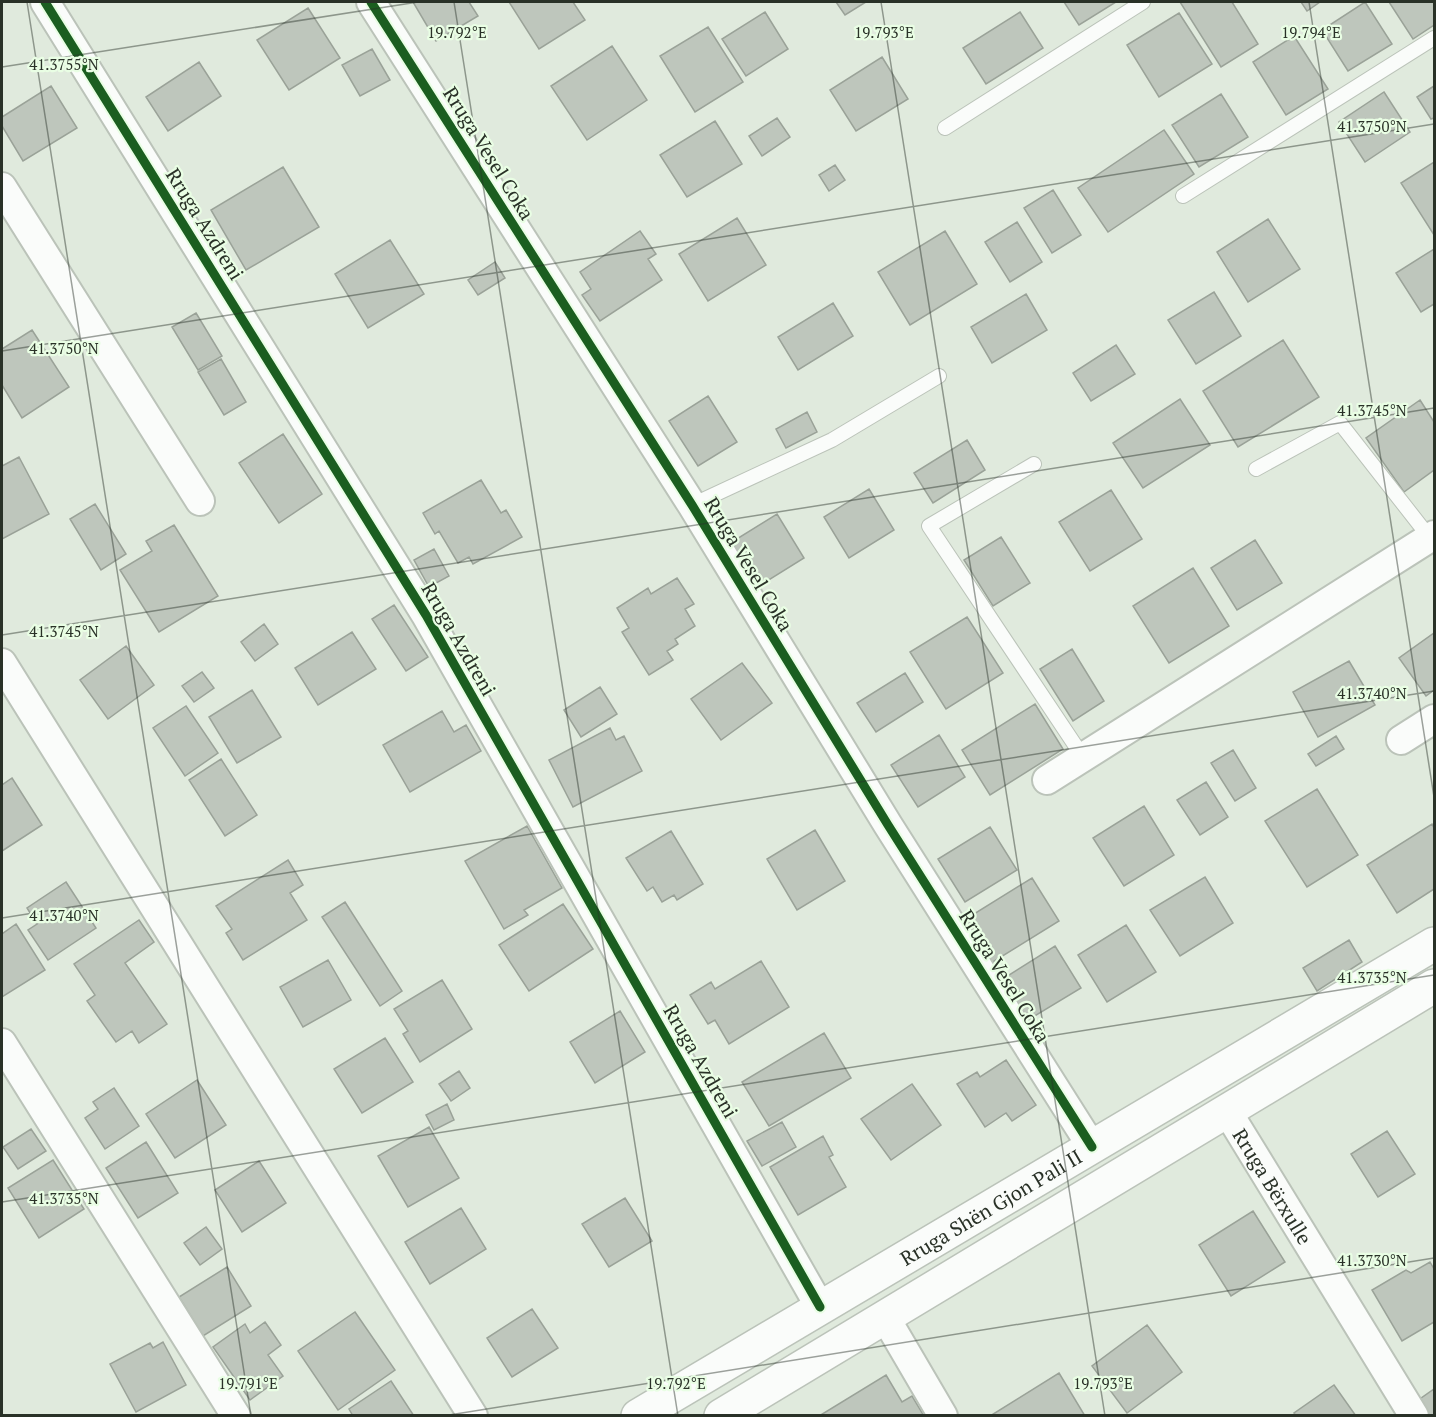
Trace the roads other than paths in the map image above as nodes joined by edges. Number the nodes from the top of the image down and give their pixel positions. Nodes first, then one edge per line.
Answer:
1 (45, 2) edge
2 (372, 2) edge
3 (1143, 2) edge
4 (1434, 38) edge
5 (945, 128) dead end
6 (2, 187) edge
7 (1183, 196) dead end
8 (939, 376) dead end
9 (1034, 464) dead end
10 (1256, 470) dead end
11 (200, 501) dead end
12 (692, 505) junction
13 (1432, 536) edge
14 (2, 663) edge
15 (1434, 719) edge
16 (1401, 740) dead end
17 (1083, 757) junction
18 (1047, 780) dead end
19 (1434, 944) edge
20 (1434, 986) edge
21 (2, 1043) edge
22 (1227, 1111) junction
23 (1092, 1147) junction
24 (820, 1307) junction
25 (885, 1317) junction
26 (236, 1416) edge
27 (473, 1416) edge
28 (638, 1416) edge
29 (721, 1416) edge
30 (943, 1416) edge
31 (1414, 1416) edge

1 - 24 street, Rruga Azdreni
2 - 12 street, Rruga Vesel Coka
3 - 5 lane
4 - 7 lane
6 - 11 street
8 - 12 lane
9 - 17 lane
10 - 13 lane
12 - 23 street, Rruga Vesel Coka
13 - 17 street
14 - 27 street
15 - 16 street
17 - 18 street
19 - 23 street, Rruga Shën Gjon Pali II
20 - 22 street, Rruga Shën Gjon Pali II
21 - 26 street
22 - 25 street, Rruga Shën Gjon Pali II
22 - 31 street, Rruga Bërxulle
23 - 24 street, Rruga Shën Gjon Pali II
24 - 28 street, Rruga Shën Gjon Pali II
25 - 29 street, Rruga Shën Gjon Pali II
25 - 30 street

